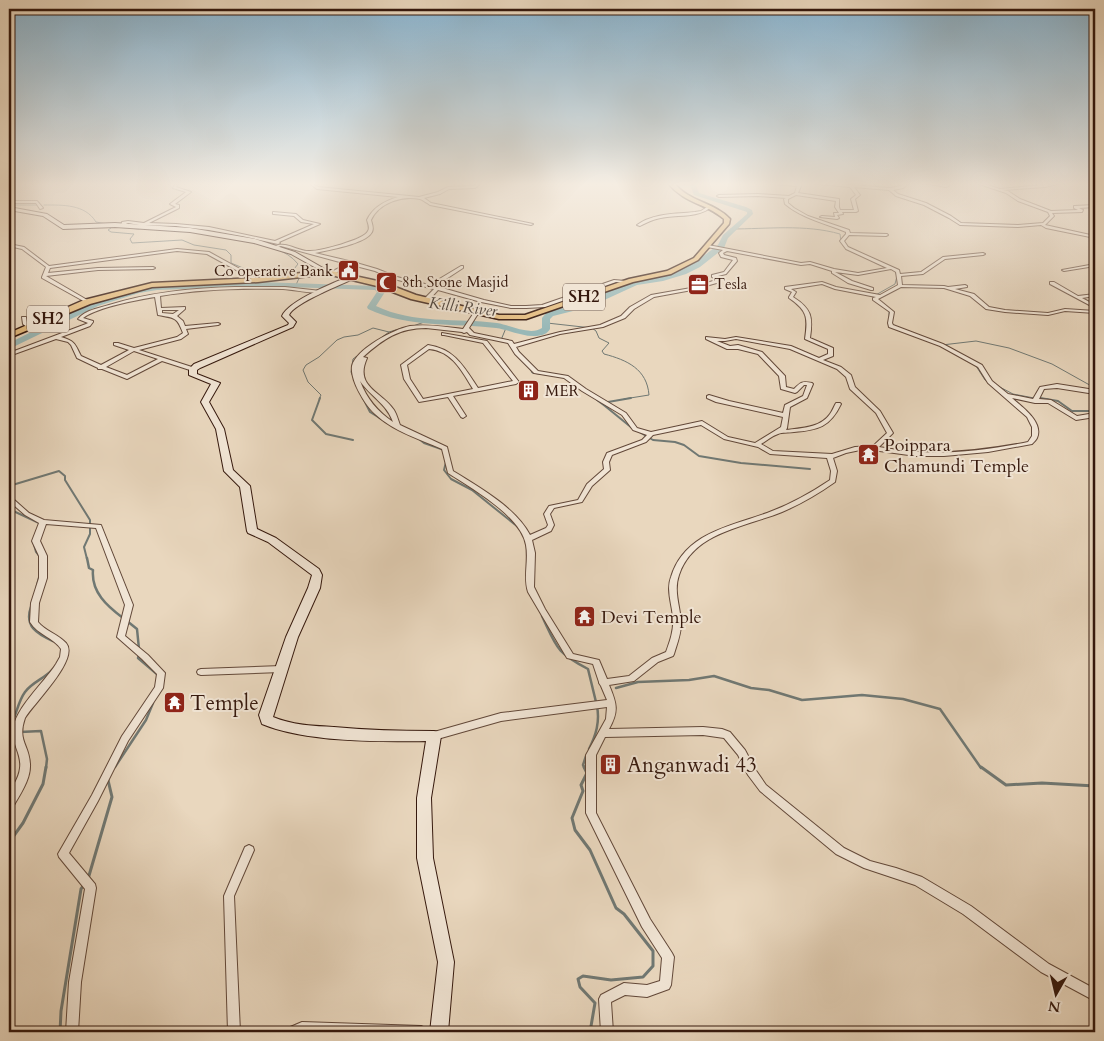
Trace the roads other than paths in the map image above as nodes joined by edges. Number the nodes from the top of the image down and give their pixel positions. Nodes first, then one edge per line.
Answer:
1 (205, 232) edge
2 (225, 232) edge
3 (303, 232) edge
4 (369, 232) edge
5 (720, 232) edge
6 (1070, 232) edge
7 (848, 234) joint
8 (886, 235) dead end
9 (1095, 237) edge
10 (9, 245) edge
11 (277, 245) junction
12 (708, 246) junction
13 (726, 250) junction
14 (309, 253) junction
15 (983, 254) dead end
16 (352, 263) junction
17 (1095, 265) edge
18 (48, 267) junction
19 (462, 267) dead end
20 (153, 268) dead end
21 (891, 268) junction
22 (830, 270) junction
23 (1064, 270) dead end
24 (330, 272) junction
25 (45, 275) junction
26 (900, 275) junction
27 (349, 279) junction
28 (258, 280) junction
29 (626, 282) junction
30 (1052, 283) dead end
31 (900, 286) junction
32 (965, 286) dead end
33 (437, 288) junction
34 (948, 288) junction
35 (325, 291) junction
36 (879, 293) junction
37 (157, 294) junction
38 (1095, 295) edge
39 (1077, 297) junction
40 (426, 300) junction
41 (87, 302) junction
42 (1095, 307) edge
43 (159, 309) junction
44 (1095, 312) edge
45 (474, 315) junction
46 (174, 316) junction
47 (24, 318) dead end
48 (218, 324) dead end
49 (30, 327) junction
50 (183, 328) junction
51 (464, 330) junction
52 (9, 336) edge
53 (55, 336) junction
54 (116, 344) dead end
55 (513, 346) junction
56 (133, 350) junction
57 (9, 355) edge
58 (162, 359) junction
59 (818, 360) junction
60 (100, 368) junction
61 (193, 369) junction
62 (476, 389) junction
63 (1095, 392) edge
64 (450, 395) junction
65 (1008, 396) junction
66 (709, 397) dead end
67 (1036, 399) junction
68 (838, 404) dead end
69 (1095, 415) edge
70 (464, 416) dead end
71 (786, 416) junction
72 (778, 432) junction
73 (651, 434) junction
74 (756, 445) junction
75 (876, 447) junction
76 (832, 456) junction
77 (9, 498) edge
78 (43, 522) junction
79 (528, 539) junction
80 (281, 669) junction
81 (201, 672) dead end
82 (603, 684) junction
83 (612, 703) junction
84 (603, 733) junction
85 (434, 736) junction
86 (9, 804) edge
87 (249, 850) dead end
88 (1095, 995) edge
89 (72, 1032) edge
90 (234, 1032) edge
91 (292, 1032) edge
92 (421, 1032) edge
93 (440, 1032) edge
94 (607, 1032) edge

1 - 11 main road
2 - 11 street
3 - 11 street
4 - 14 street
5 - 12 main road, SH2
6 - 9 street
7 - 8 street
7 - 21 street
10 - 18 street
11 - 14 street
11 - 24 main road
12 - 13 street
12 - 29 main road, SH2
13 - 22 street
13 - 55 street
14 - 16 street
15 - 26 street
16 - 24 street
16 - 33 street
17 - 23 street
18 - 25 street
18 - 28 street
19 - 33 street
20 - 25 street
21 - 22 street
21 - 26 street
22 - 36 street
24 - 27 main road, SH2
24 - 28 main road, SH2
25 - 41 street
26 - 31 street
27 - 35 main road
27 - 40 main road, SH2
28 - 41 main road, SH2
29 - 33 street
29 - 45 main road, SH2
30 - 39 street
31 - 34 street
31 - 36 street
32 - 34 street
33 - 40 street
34 - 44 street
35 - 37 street
35 - 61 main road
36 - 59 street
36 - 65 street
37 - 43 street
37 - 53 street
38 - 39 street
39 - 42 street
40 - 45 main road, SH2
41 - 49 main road, SH2
43 - 46 street
43 - 46 street
45 - 51 street
46 - 50 street
47 - 49 street
48 - 50 street
49 - 52 main road, SH2
50 - 56 street
51 - 55 street
51 - 62 street
51 - 79 street
53 - 57 street
53 - 60 street
54 - 56 street
55 - 73 street
56 - 58 street
56 - 60 street
58 - 60 street
58 - 61 street
59 - 71 street
59 - 75 street
61 - 80 main road
62 - 64 street
62 - 64 street
63 - 67 street
64 - 70 street
65 - 67 street
65 - 75 street
66 - 71 street
67 - 69 street
68 - 72 street
71 - 72 street
72 - 74 street
73 - 74 street
73 - 79 street
74 - 76 street
75 - 76 street
76 - 82 street
77 - 78 street
78 - 86 street
78 - 89 street
79 - 82 street
80 - 81 street
80 - 85 main road
82 - 83 street
83 - 84 street
83 - 85 street
84 - 88 street
84 - 94 street
85 - 93 main road
87 - 90 street
91 - 92 street

